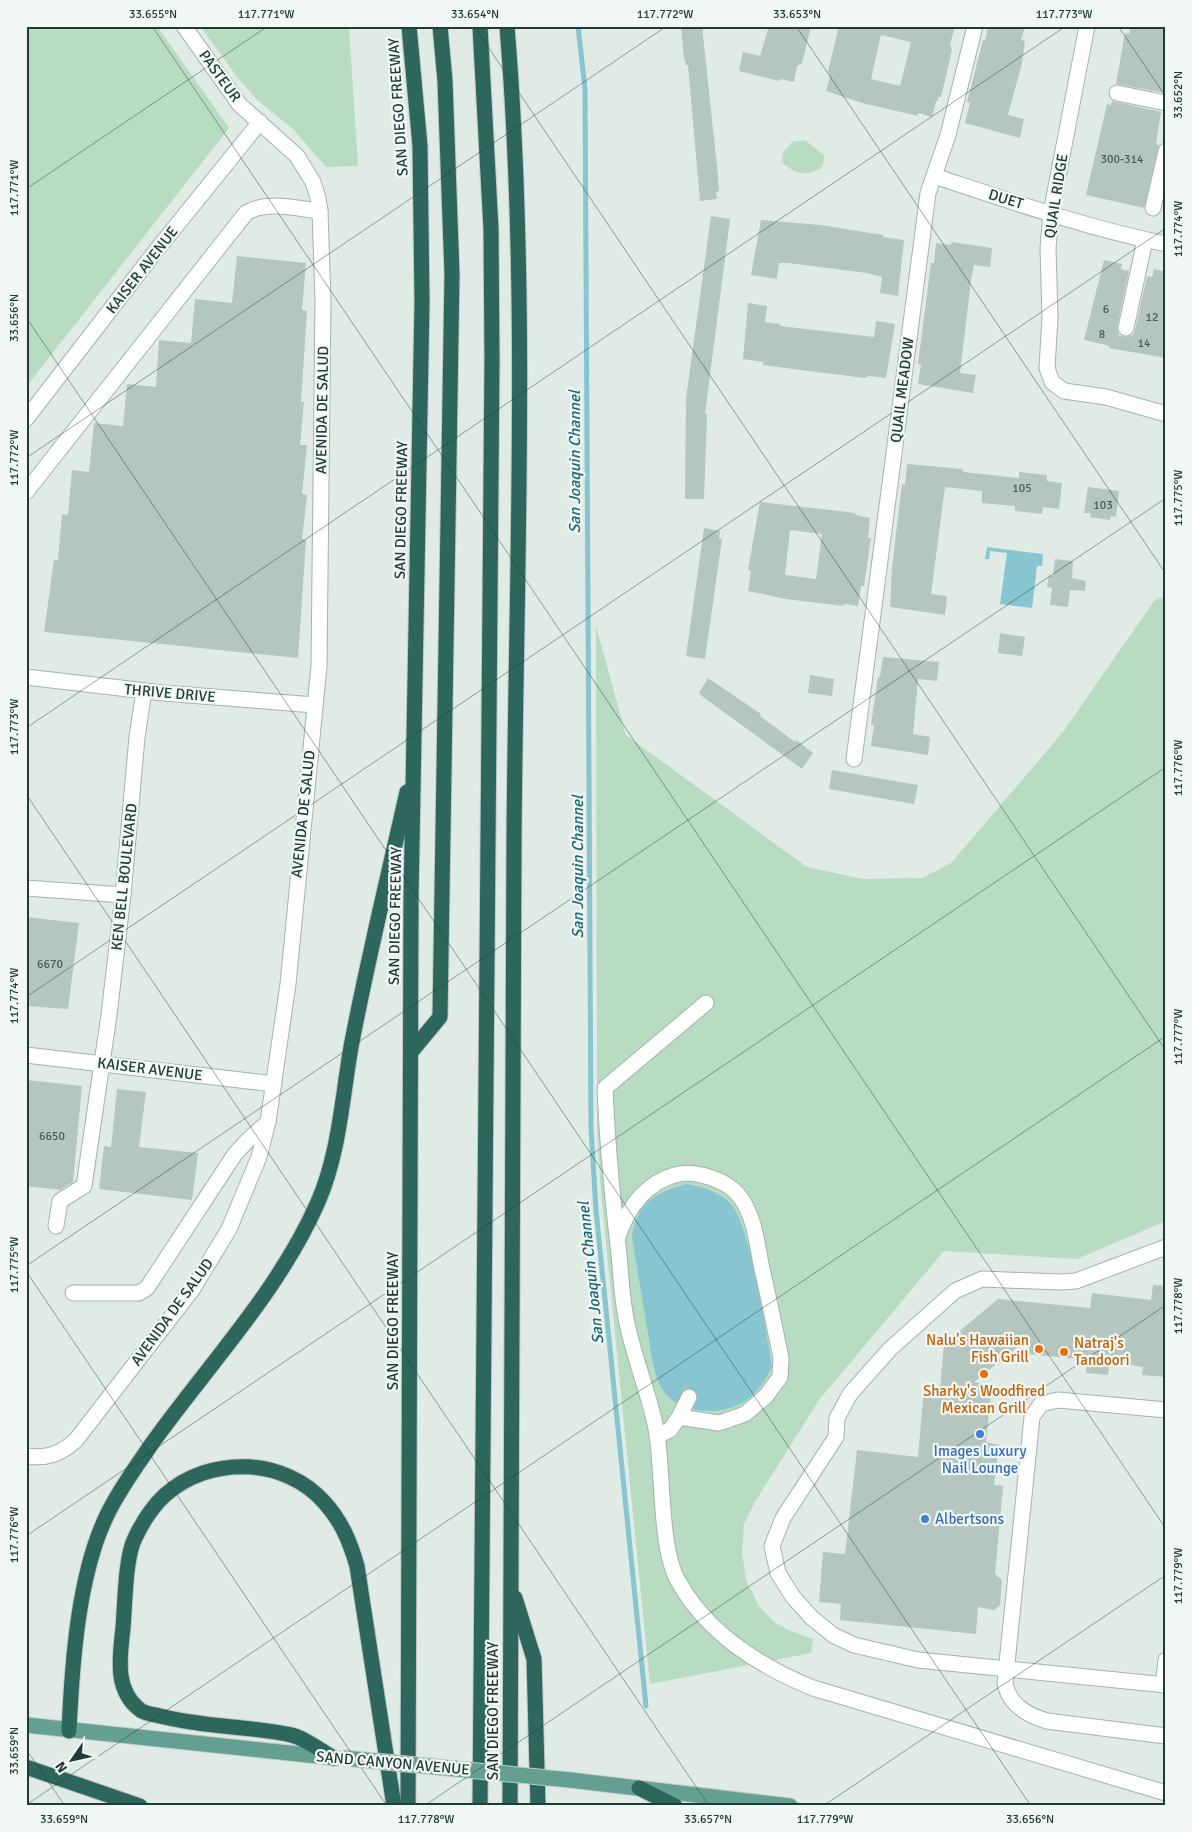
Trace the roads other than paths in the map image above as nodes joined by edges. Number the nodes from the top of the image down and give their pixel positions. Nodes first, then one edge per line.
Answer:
1 (184, 26) edge
2 (409, 26) edge
3 (440, 26) edge
4 (480, 26) edge
5 (507, 26) edge
6 (975, 26) edge
7 (1087, 26) edge
8 (1117, 93) dead end
9 (1166, 103) edge
10 (260, 122) junction
11 (1166, 150) edge
12 (934, 176) junction
13 (1153, 208) dead end
14 (320, 211) junction
15 (1051, 213) junction
16 (1145, 240) junction
17 (1166, 244) edge
18 (1126, 328) dead end
19 (1166, 414) edge
20 (26, 419) edge
21 (26, 492) edge
22 (27, 679) edge
23 (144, 691) junction
24 (315, 705) junction
25 (414, 759) junction
26 (854, 759) dead end
27 (26, 888) edge
28 (123, 895) junction
29 (706, 1003) dead end
30 (411, 1052) junction
31 (26, 1055) edge
32 (101, 1064) junction
33 (274, 1084) junction
34 (268, 1122) junction
35 (56, 1226) dead end
36 (617, 1239) junction
37 (1166, 1247) edge
38 (73, 1292) dead end
39 (689, 1397) dead end
40 (1166, 1410) edge
41 (679, 1417) junction
42 (657, 1436) junction
43 (26, 1456) edge
44 (510, 1581) junction
45 (1166, 1660) edge
46 (1005, 1669) junction
47 (1164, 1685) edge
48 (26, 1725) edge
49 (69, 1731) junction
50 (1165, 1740) edge
51 (339, 1758) junction
52 (26, 1767) edge
53 (639, 1788) junction
54 (1166, 1794) edge
55 (140, 1806) edge
56 (394, 1806) edge
57 (408, 1806) edge
58 (480, 1806) edge
59 (510, 1806) edge
60 (538, 1806) edge
61 (675, 1806) edge
62 (790, 1806) edge

1 - 10 street, PASTEUR
2 - 25 highway, SAN DIEGO FREEWAY
3 - 30 highway
4 - 58 highway, SAN DIEGO FREEWAY
5 - 44 highway, SAN DIEGO FREEWAY
6 - 12 street, QUAIL MEADOW
7 - 15 street, QUAIL RIDGE
8 - 9 street
10 - 14 street, AVENIDA DE SALUD
10 - 20 street, KAISER AVENUE
11 - 13 street
12 - 15 street, DUET
12 - 26 street, QUAIL MEADOW
14 - 21 street
14 - 24 street, AVENIDA DE SALUD
15 - 16 street, DUET
15 - 19 street, QUAIL RIDGE
16 - 17 street, DUET
16 - 18 street
22 - 23 street, THRIVE DRIVE
23 - 24 street, THRIVE DRIVE
23 - 28 street, KEN BELL BOULEVARD
24 - 33 street, AVENIDA DE SALUD
25 - 30 highway, SAN DIEGO FREEWAY
25 - 49 highway
27 - 28 street
28 - 32 street, KEN BELL BOULEVARD
29 - 36 street
30 - 57 highway, SAN DIEGO FREEWAY
31 - 32 street, KAISER AVENUE
32 - 33 street, KAISER AVENUE
32 - 35 street, KEN BELL BOULEVARD
33 - 34 street, AVENIDA DE SALUD
34 - 38 street
34 - 43 street, AVENIDA DE SALUD
36 - 41 street
36 - 42 street
37 - 46 street
39 - 41 street
40 - 46 street
41 - 42 street
42 - 54 street
44 - 59 highway, SAN DIEGO FREEWAY
44 - 60 highway
45 - 47 street
46 - 47 street
46 - 50 street
48 - 49 main road, SAND CANYON AVENUE
49 - 51 main road, SAND CANYON AVENUE
51 - 53 main road, SAND CANYON AVENUE, bridge
51 - 56 highway
52 - 55 highway
53 - 61 highway
53 - 62 main road, SAND CANYON AVENUE

